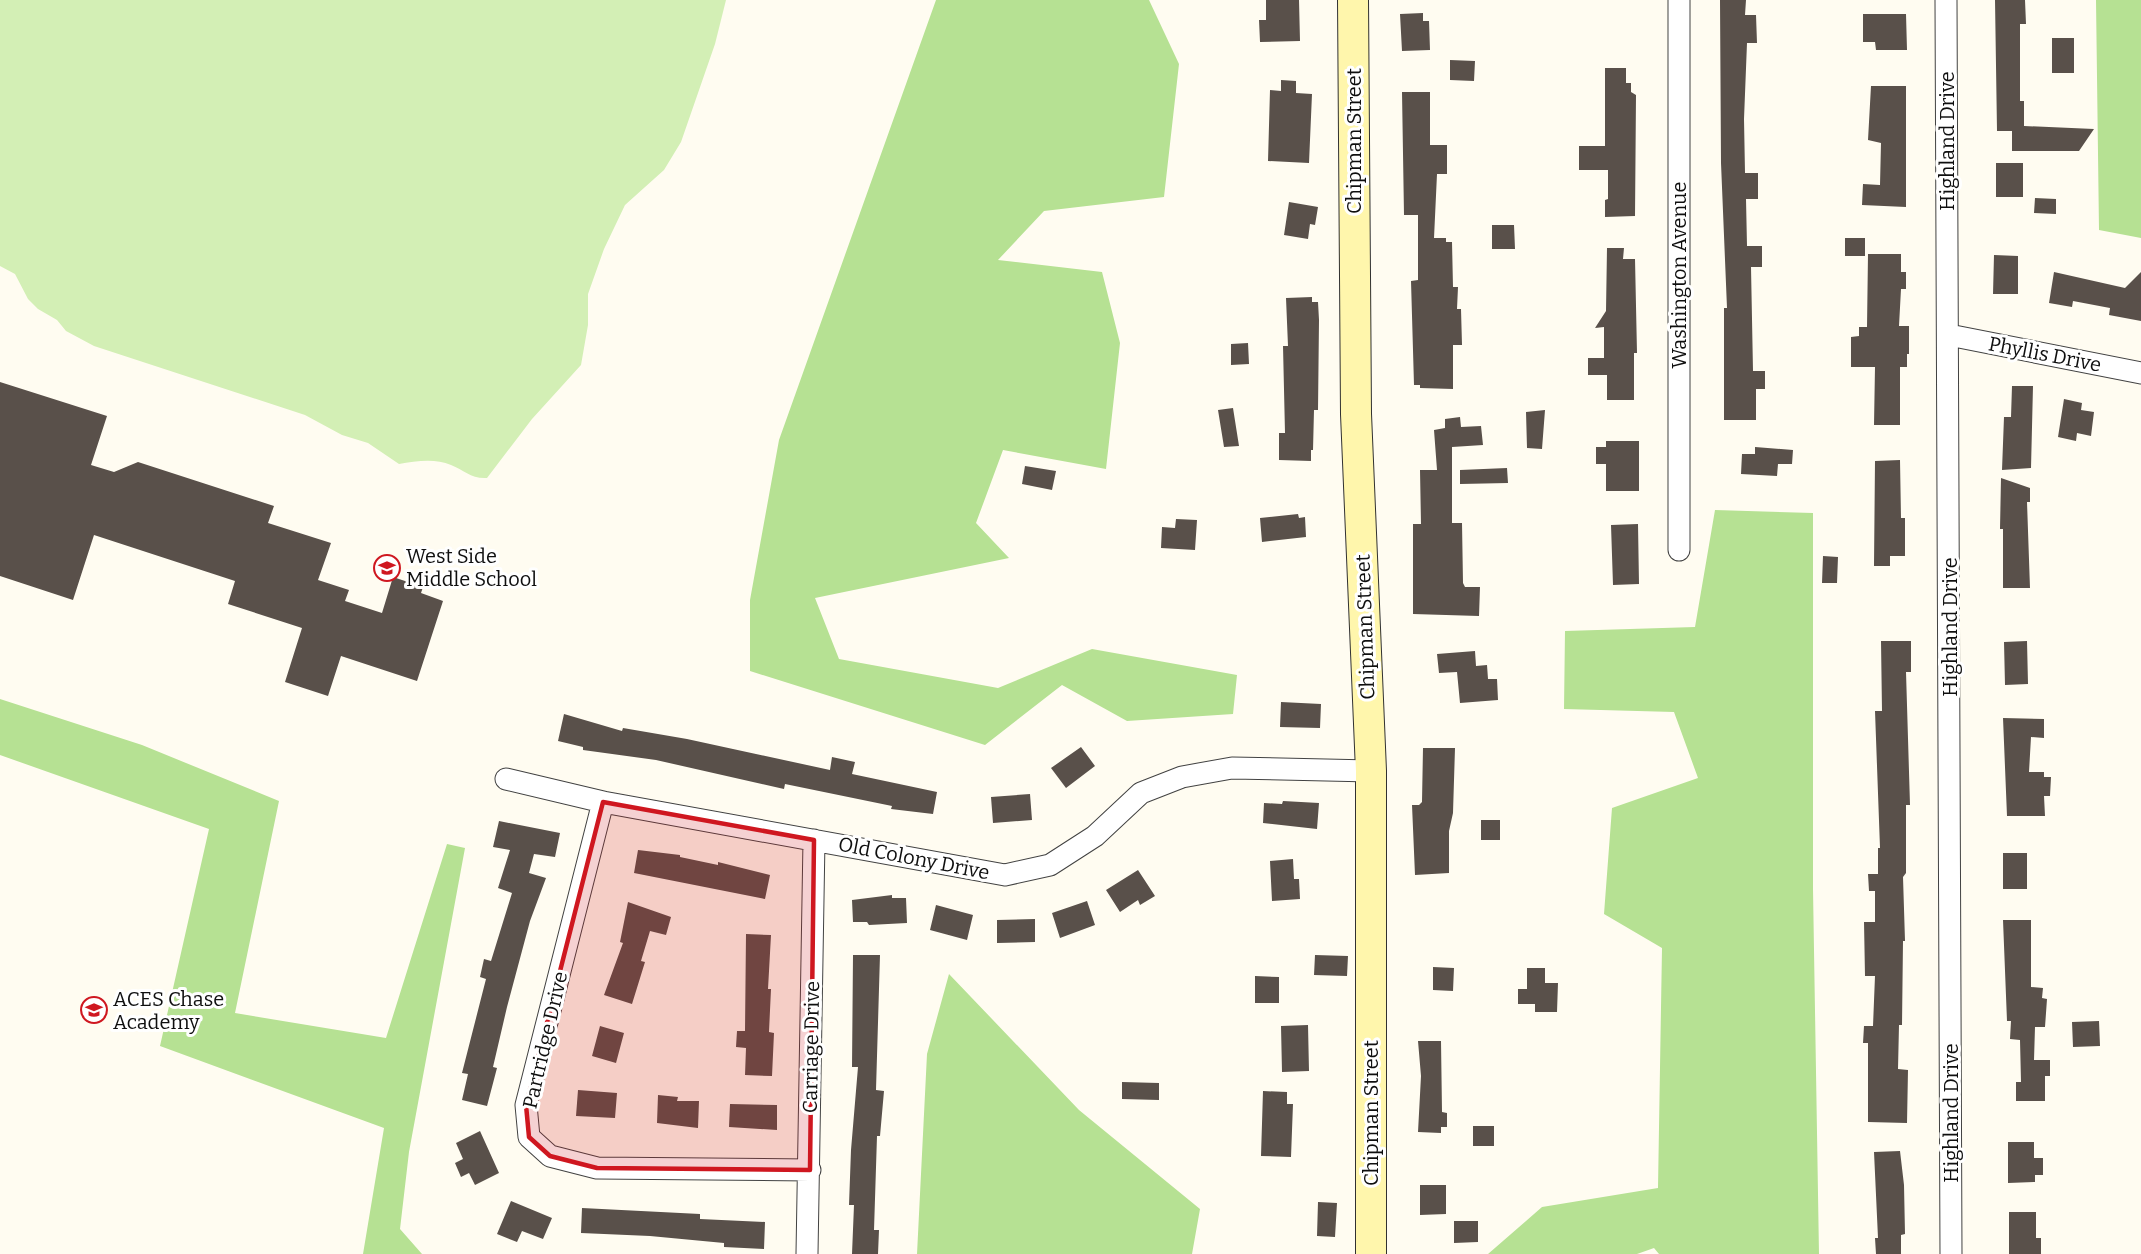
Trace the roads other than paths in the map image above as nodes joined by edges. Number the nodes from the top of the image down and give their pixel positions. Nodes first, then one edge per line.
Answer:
1 (1353, 0) edge
2 (1679, 0) edge
3 (1946, 0) edge
4 (1949, 335) junction
5 (2141, 373) edge
6 (1679, 550) dead end
7 (1371, 771) junction
8 (506, 779) dead end
9 (603, 802) junction
10 (814, 840) junction
11 (810, 1170) junction
12 (807, 1254) edge
13 (1371, 1254) edge
14 (1952, 1254) edge

1 - 7 street, Chipman Street
2 - 6 street, Washington Avenue
3 - 4 street, Highland Drive
4 - 5 street, Phyllis Drive
4 - 14 street, Highland Drive
7 - 10 street, Old Colony Drive
7 - 13 street, Chipman Street
8 - 9 street, Old Colony Drive
9 - 10 street, Old Colony Drive
9 - 11 street, Partridge Drive
10 - 11 street, Carriage Drive
11 - 12 street, Carriage Drive

